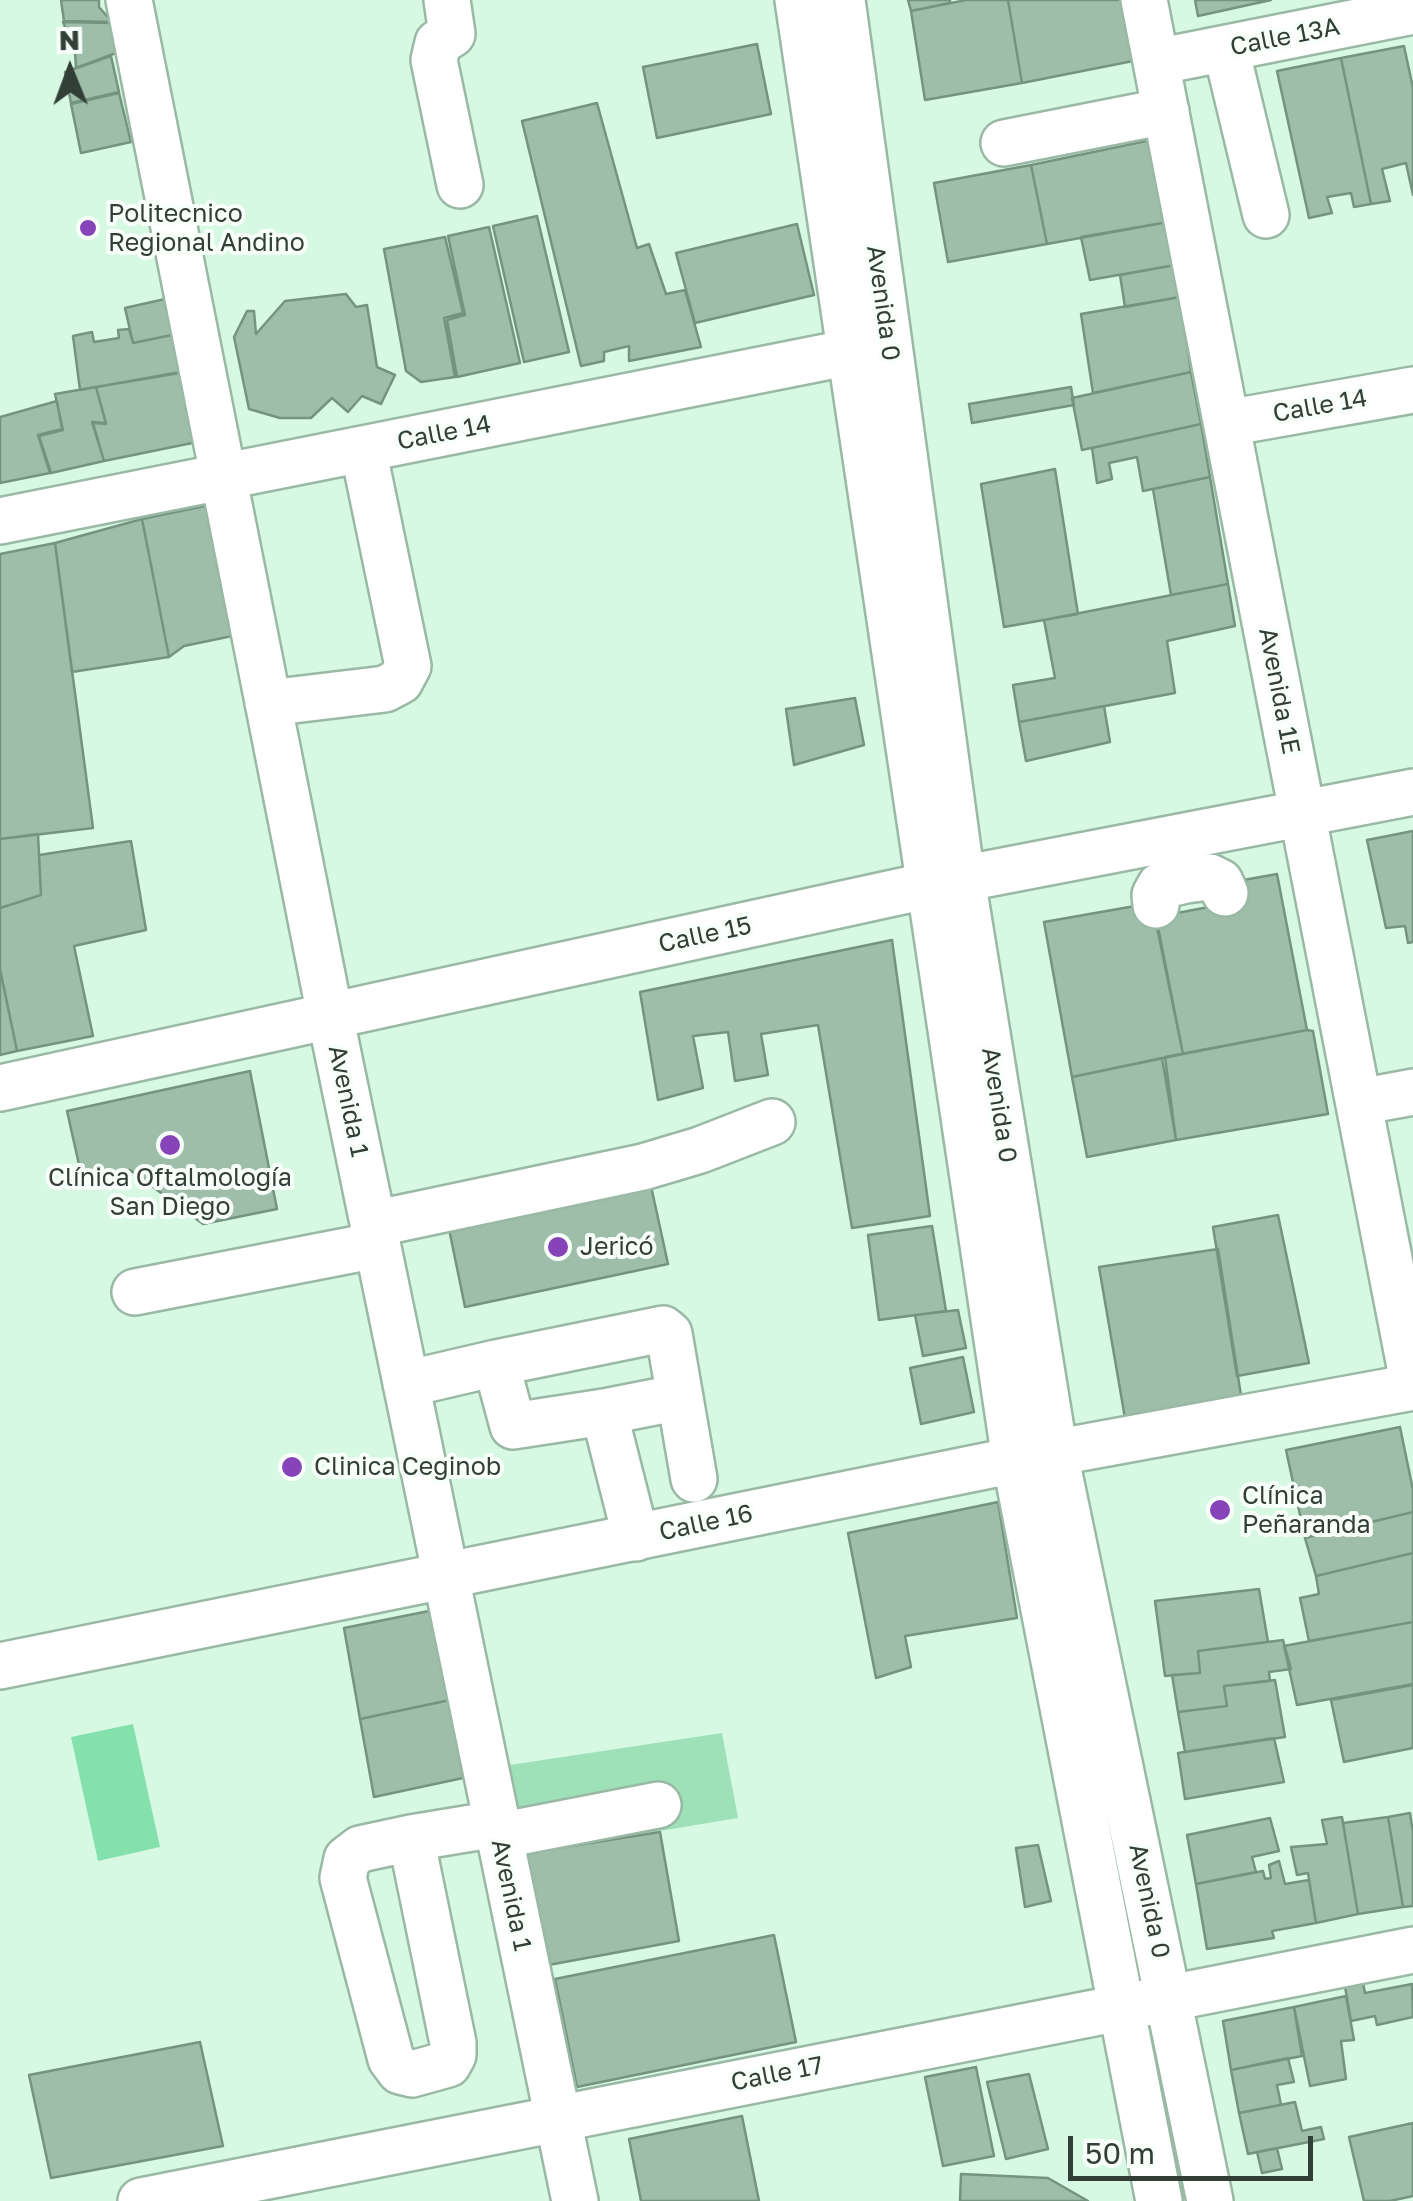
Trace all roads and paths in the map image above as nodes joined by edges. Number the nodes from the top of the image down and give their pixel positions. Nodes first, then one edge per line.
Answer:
1 (128, 0) edge
2 (447, 0) edge
3 (798, 0) edge
4 (842, 0) edge
5 (1144, 0) edge
6 (1413, 12) edge
7 (1226, 48) junction
8 (1156, 62) junction
9 (1166, 111) junction
10 (1004, 144) dead end
11 (1250, 158) junction
12 (1178, 174) junction
13 (460, 186) dead end
14 (1266, 214) dead end
15 (871, 348) junction
16 (1413, 390) edge
17 (1227, 423) junction
18 (363, 449) junction
19 (223, 477) junction
20 (0, 521) edge
21 (268, 703) junction
22 (1413, 792) edge
23 (1302, 813) junction
24 (946, 882) junction
25 (330, 1015) junction
26 (0, 1088) edge
27 (1413, 1092) edge
28 (1359, 1102) junction
29 (772, 1122) dead end
30 (375, 1235) junction
31 (135, 1292) dead end
32 (496, 1363) junction
33 (406, 1384) junction
34 (1413, 1385) edge
35 (680, 1398) junction
36 (604, 1412) junction
37 (1035, 1457) junction
38 (694, 1479) dead end
39 (636, 1538) junction
40 (447, 1575) junction
41 (0, 1666) edge
42 (658, 1806) dead end
43 (497, 1830) junction
44 (411, 1838) junction
45 (1413, 1950) edge
46 (1170, 1996) junction
47 (1122, 2005) junction
48 (559, 2117) junction
49 (141, 2201) edge
50 (575, 2201) edge
51 (1160, 2201) edge
52 (1210, 2201) edge

1 - 19 street, Avenida 1
2 - 13 street
3 - 15 street, Avenida 0
4 - 15 street, Avenida 0
5 - 8 street, Avenida 1E
6 - 7 street, Calle 13A
7 - 8 street, Calle 13A
7 - 11 street
8 - 9 street, Avenida 1E
9 - 10 street
9 - 12 street, Avenida 1E
11 - 12 street
11 - 14 street
12 - 17 street, Avenida 1E
15 - 18 street, Calle 14
15 - 24 street, Avenida 0
16 - 17 street, Calle 14
17 - 23 street, Avenida 1E
18 - 19 street, Calle 14
18 - 21 street
19 - 20 street, Calle 14
19 - 21 street, Avenida 1
21 - 25 street, Avenida 1
22 - 23 street, Calle 15
23 - 24 street, Calle 15
23 - 28 street, Avenida 1E
24 - 25 street, Calle 15
24 - 37 street, Avenida 0
25 - 26 street, Calle 15
25 - 30 street, Avenida 1
27 - 28 street
28 - 34 street, Avenida 1E
29 - 30 street
30 - 31 street
30 - 33 street, Avenida 1
32 - 33 street
32 - 35 street
32 - 36 street
33 - 40 street, Avenida 1
34 - 37 street, Calle 16
35 - 36 street
35 - 38 street
36 - 39 street
37 - 39 street, Calle 16
37 - 46 street, Avenida 0
37 - 47 street, Avenida 0
39 - 40 street, Calle 16
40 - 41 street, Calle 16
40 - 43 street, Avenida 1
42 - 43 street
43 - 44 street
43 - 48 street, Avenida 1
44 - 44 street
45 - 46 street, Calle 17
46 - 47 street, Calle 17
46 - 52 street, Avenida 0
47 - 48 street, Calle 17
47 - 51 street, Avenida 0
48 - 49 street, Calle 17
48 - 50 street, Avenida 1

